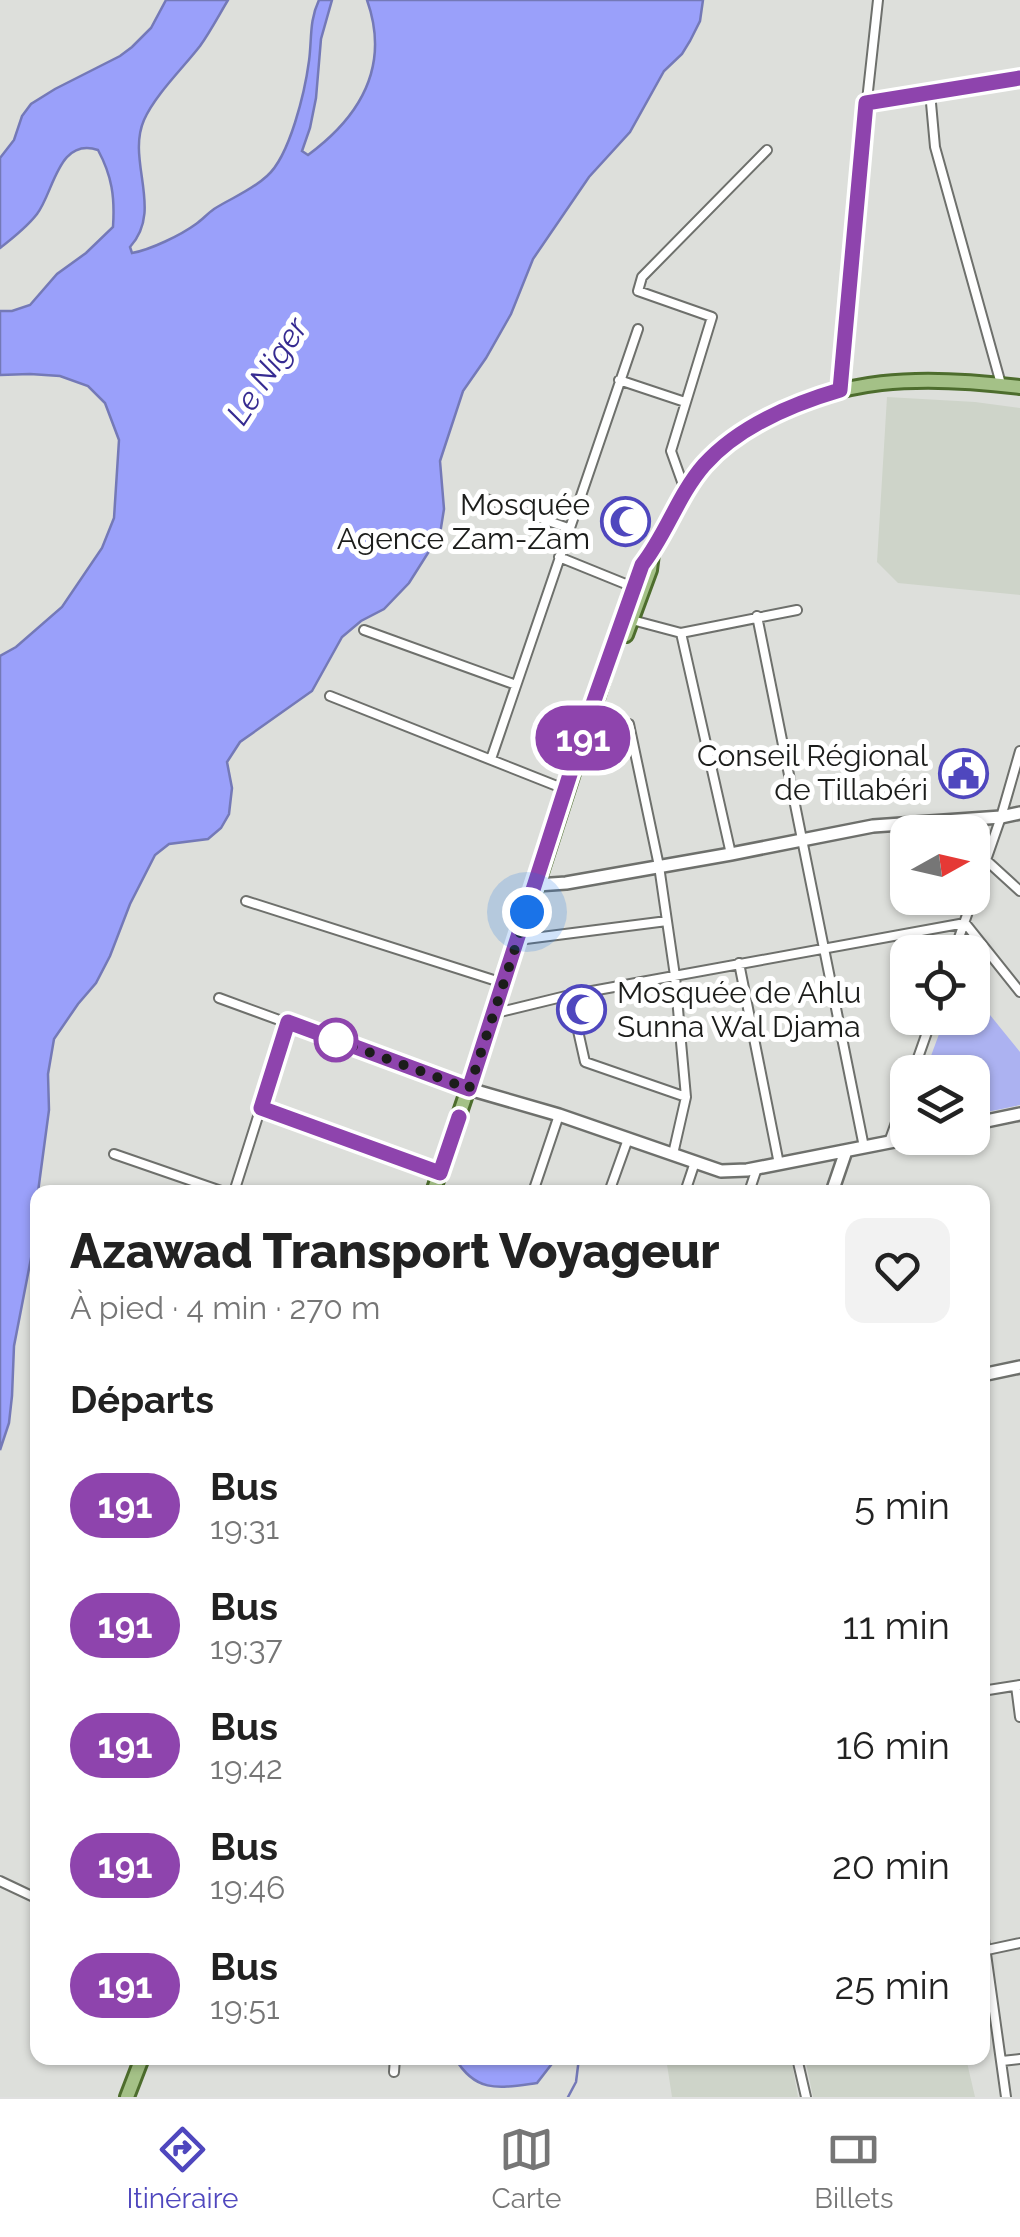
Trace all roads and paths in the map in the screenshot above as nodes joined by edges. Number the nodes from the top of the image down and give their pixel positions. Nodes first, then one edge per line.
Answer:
1 (878, 0) edge
2 (1020, 78) edge
3 (930, 92) junction
4 (866, 103) junction
5 (766, 150) dead end
6 (638, 329) dead end
7 (619, 380) junction
8 (1001, 384) junction
9 (1020, 387) edge
10 (840, 390) junction
11 (685, 402) junction
12 (686, 493) junction
13 (486, 499) dead end
14 (568, 528) junction
15 (652, 552) junction
16 (558, 557) junction
17 (633, 587) junction
18 (797, 610) dead end
19 (757, 616) junction
20 (632, 620) junction
21 (364, 630) dead end
22 (681, 633) junction
23 (516, 685) junction
24 (330, 696) dead end
25 (596, 714) junction
26 (1020, 752) edge
27 (491, 759) junction
28 (567, 790) junction
29 (1020, 813) edge
30 (1001, 817) junction
31 (802, 839) junction
32 (990, 849) edge
33 (731, 854) junction
34 (990, 864) edge
35 (658, 866) junction
36 (540, 884) junction
37 (1020, 891) edge
38 (246, 901) dead end
39 (967, 915) edge
40 (667, 921) junction
41 (964, 923) junction
42 (960, 935) edge
43 (521, 940) junction
44 (824, 947) junction
45 (739, 964) junction
46 (674, 976) junction
47 (503, 984) junction
48 (1020, 992) edge
49 (570, 996) junction
50 (219, 998) dead end
51 (500, 1012) junction
52 (288, 1022) junction
53 (472, 1090) junction
54 (686, 1097) junction
55 (261, 1108) junction
56 (1020, 1114) edge
57 (559, 1116) junction
58 (990, 1120) edge
59 (628, 1139) junction
60 (890, 1142) edge
61 (864, 1147) junction
62 (846, 1151) junction
63 (114, 1154) dead end
64 (673, 1154) junction
65 (695, 1162) junction
66 (779, 1164) junction
67 (757, 1168) junction
68 (440, 1173) junction
69 (204, 1185) edge
70 (236, 1185) edge
71 (437, 1185) edge
72 (438, 1185) edge
73 (534, 1185) edge
74 (612, 1185) edge
75 (687, 1185) edge
76 (751, 1185) edge
77 (834, 1185) edge
78 (1020, 1367) edge
79 (990, 1373) edge
80 (1018, 1686) edge
81 (990, 1690) edge
82 (1020, 1717) edge
83 (0, 1881) edge
84 (30, 1896) edge
85 (1020, 1942) edge
86 (990, 1950) edge
87 (990, 1966) edge
88 (1020, 2059) edge
89 (1002, 2061) junction
90 (142, 2065) edge
91 (394, 2065) edge
92 (799, 2065) edge
93 (394, 2072) dead end
94 (131, 2097) edge
95 (806, 2097) edge
96 (1006, 2097) edge

1 - 4 street
2 - 3 street
3 - 4 street
3 - 8 street
4 - 10 street
5 - 11 street
6 - 7 street
7 - 11 street
7 - 14 street
8 - 9 main road
8 - 10 main road
10 - 12 main road
11 - 12 street
12 - 15 main road
13 - 14 street
14 - 16 street
15 - 17 main road
15 - 20 main road
16 - 17 street
16 - 23 street
17 - 28 main road
18 - 19 street
19 - 22 street
19 - 31 street
20 - 22 street
20 - 25 main road
21 - 23 street
22 - 33 street
23 - 27 street
24 - 27 street
25 - 35 street
25 - 36 main road
26 - 30 street
27 - 28 street
28 - 36 main road
29 - 30 street
30 - 31 street
30 - 32 street
31 - 33 street
31 - 44 street
33 - 35 street
34 - 37 street
35 - 36 street
35 - 40 street
36 - 43 main road
38 - 47 street
39 - 41 street
40 - 43 street
40 - 46 street
41 - 42 street
41 - 44 street
41 - 48 street
43 - 47 main road
43 - 51 main road
44 - 45 street
44 - 61 street
45 - 46 street
45 - 66 street
46 - 49 street
46 - 54 street
47 - 53 main road
49 - 51 street
49 - 54 street
50 - 52 street
51 - 53 main road
52 - 53 street
52 - 55 street
53 - 57 street
53 - 68 main road
53 - 72 main road
54 - 64 street
55 - 68 street
55 - 70 street
56 - 58 street
57 - 59 street
57 - 73 street
59 - 64 street
59 - 74 street
60 - 61 street
61 - 62 street
62 - 66 street
62 - 77 street
63 - 69 street
64 - 65 street
65 - 67 street
65 - 75 street
66 - 67 street
67 - 76 street
68 - 71 main road
78 - 79 street
80 - 81 street
80 - 82 street
83 - 84 street
85 - 86 street
87 - 89 street
88 - 89 street
89 - 96 street
90 - 94 main road
91 - 93 street
92 - 95 street

